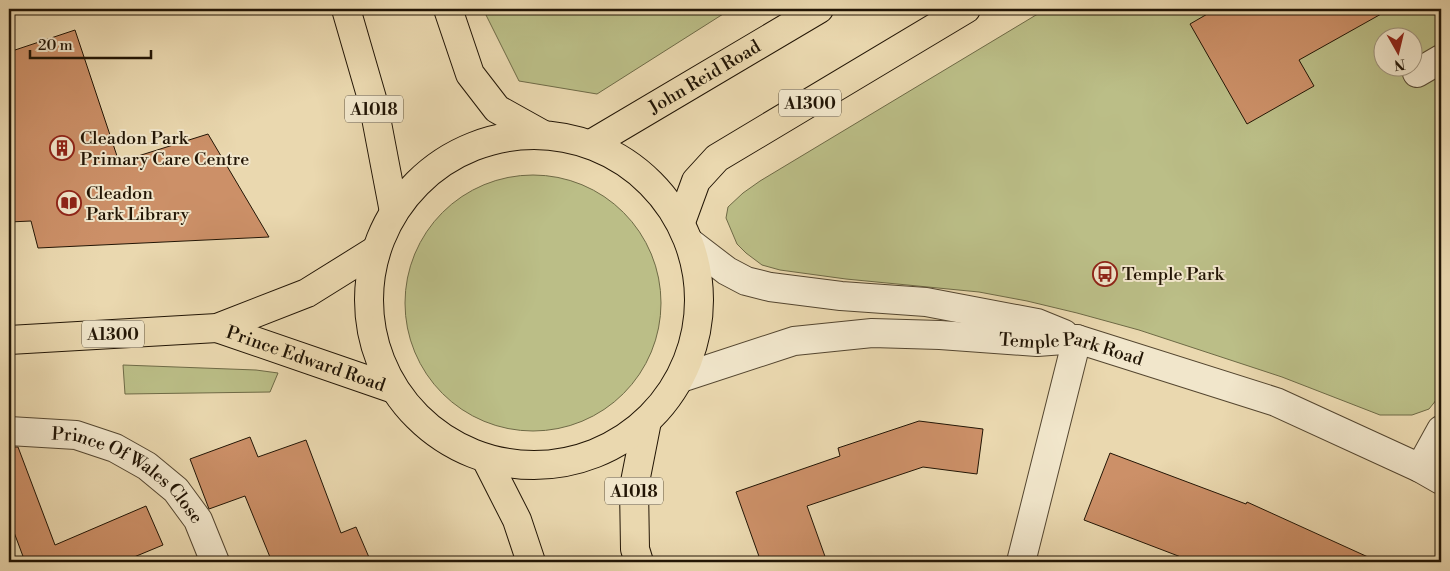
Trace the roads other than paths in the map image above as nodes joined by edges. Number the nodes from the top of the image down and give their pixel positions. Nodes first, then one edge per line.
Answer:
1 (346, 9) edge
2 (448, 9) edge
3 (819, 9) edge
4 (966, 9) edge
5 (1441, 59) edge
6 (1422, 70) edge
7 (542, 134) junction
8 (591, 144) junction
9 (394, 212) junction
10 (685, 232) junction
11 (376, 250) junction
12 (216, 328) junction
13 (1077, 339) junction
14 (9, 340) edge
15 (681, 378) junction
16 (394, 389) junction
17 (647, 421) junction
18 (1441, 430) edge
19 (9, 431) edge
20 (486, 459) junction
21 (1431, 474) edge
22 (215, 562) edge
23 (531, 562) edge
24 (639, 562) edge
25 (1021, 562) edge

1 - 9 main road, A1018
2 - 7 main road
3 - 8 main road, John Reid Road
4 - 10 main road, A1300
5 - 6 street
7 - 8 main road
7 - 9 main road
8 - 10 main road
9 - 11 main road
10 - 13 street
10 - 15 main road
11 - 12 main road, Prince Edward Road / A1300
11 - 16 main road
12 - 14 main road, Prince Edward Road / A1300
12 - 16 main road, Prince Edward Road / A1300
13 - 15 street, Temple Park Road
13 - 21 street, Temple Park Road
13 - 25 street
15 - 17 main road
16 - 20 main road
17 - 20 main road
17 - 24 main road, A1018
18 - 21 street
19 - 22 street, Prince Of Wales Close
20 - 23 main road

